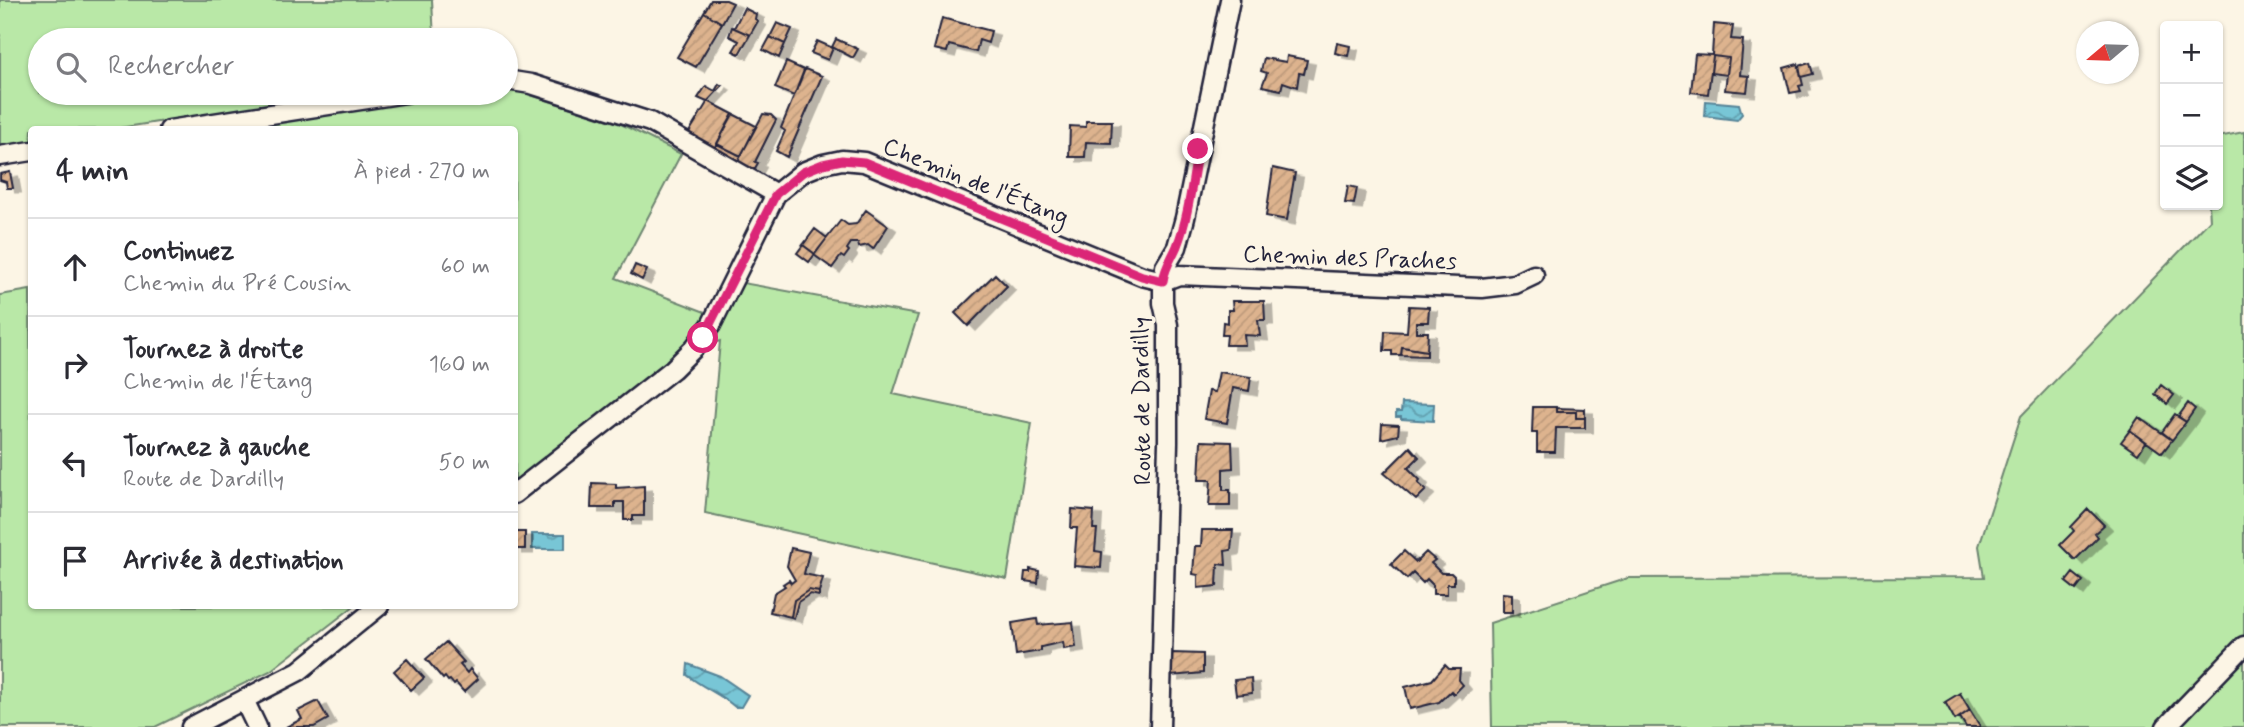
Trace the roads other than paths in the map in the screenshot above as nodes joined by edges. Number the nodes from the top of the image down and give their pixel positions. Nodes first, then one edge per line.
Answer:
1 (1230, 0) edge
2 (518, 81) edge
3 (329, 105) edge
4 (195, 126) edge
5 (28, 152) edge
6 (0, 156) edge
7 (776, 194) junction
8 (1534, 275) dead end
9 (1163, 281) junction
10 (518, 491) edge
11 (375, 609) edge
12 (2244, 646) edge
13 (244, 700) junction
14 (191, 727) edge
15 (257, 727) edge
16 (1160, 727) edge
17 (2166, 727) edge

1 - 9 street, Route de Dardilly
2 - 7 street
3 - 4 street
5 - 6 street
7 - 9 street, Chemin de l'Étang
7 - 10 street
8 - 9 street, Chemin des Praches
9 - 16 street, Route de Dardilly
11 - 13 street
12 - 17 street
13 - 14 street
13 - 15 street

